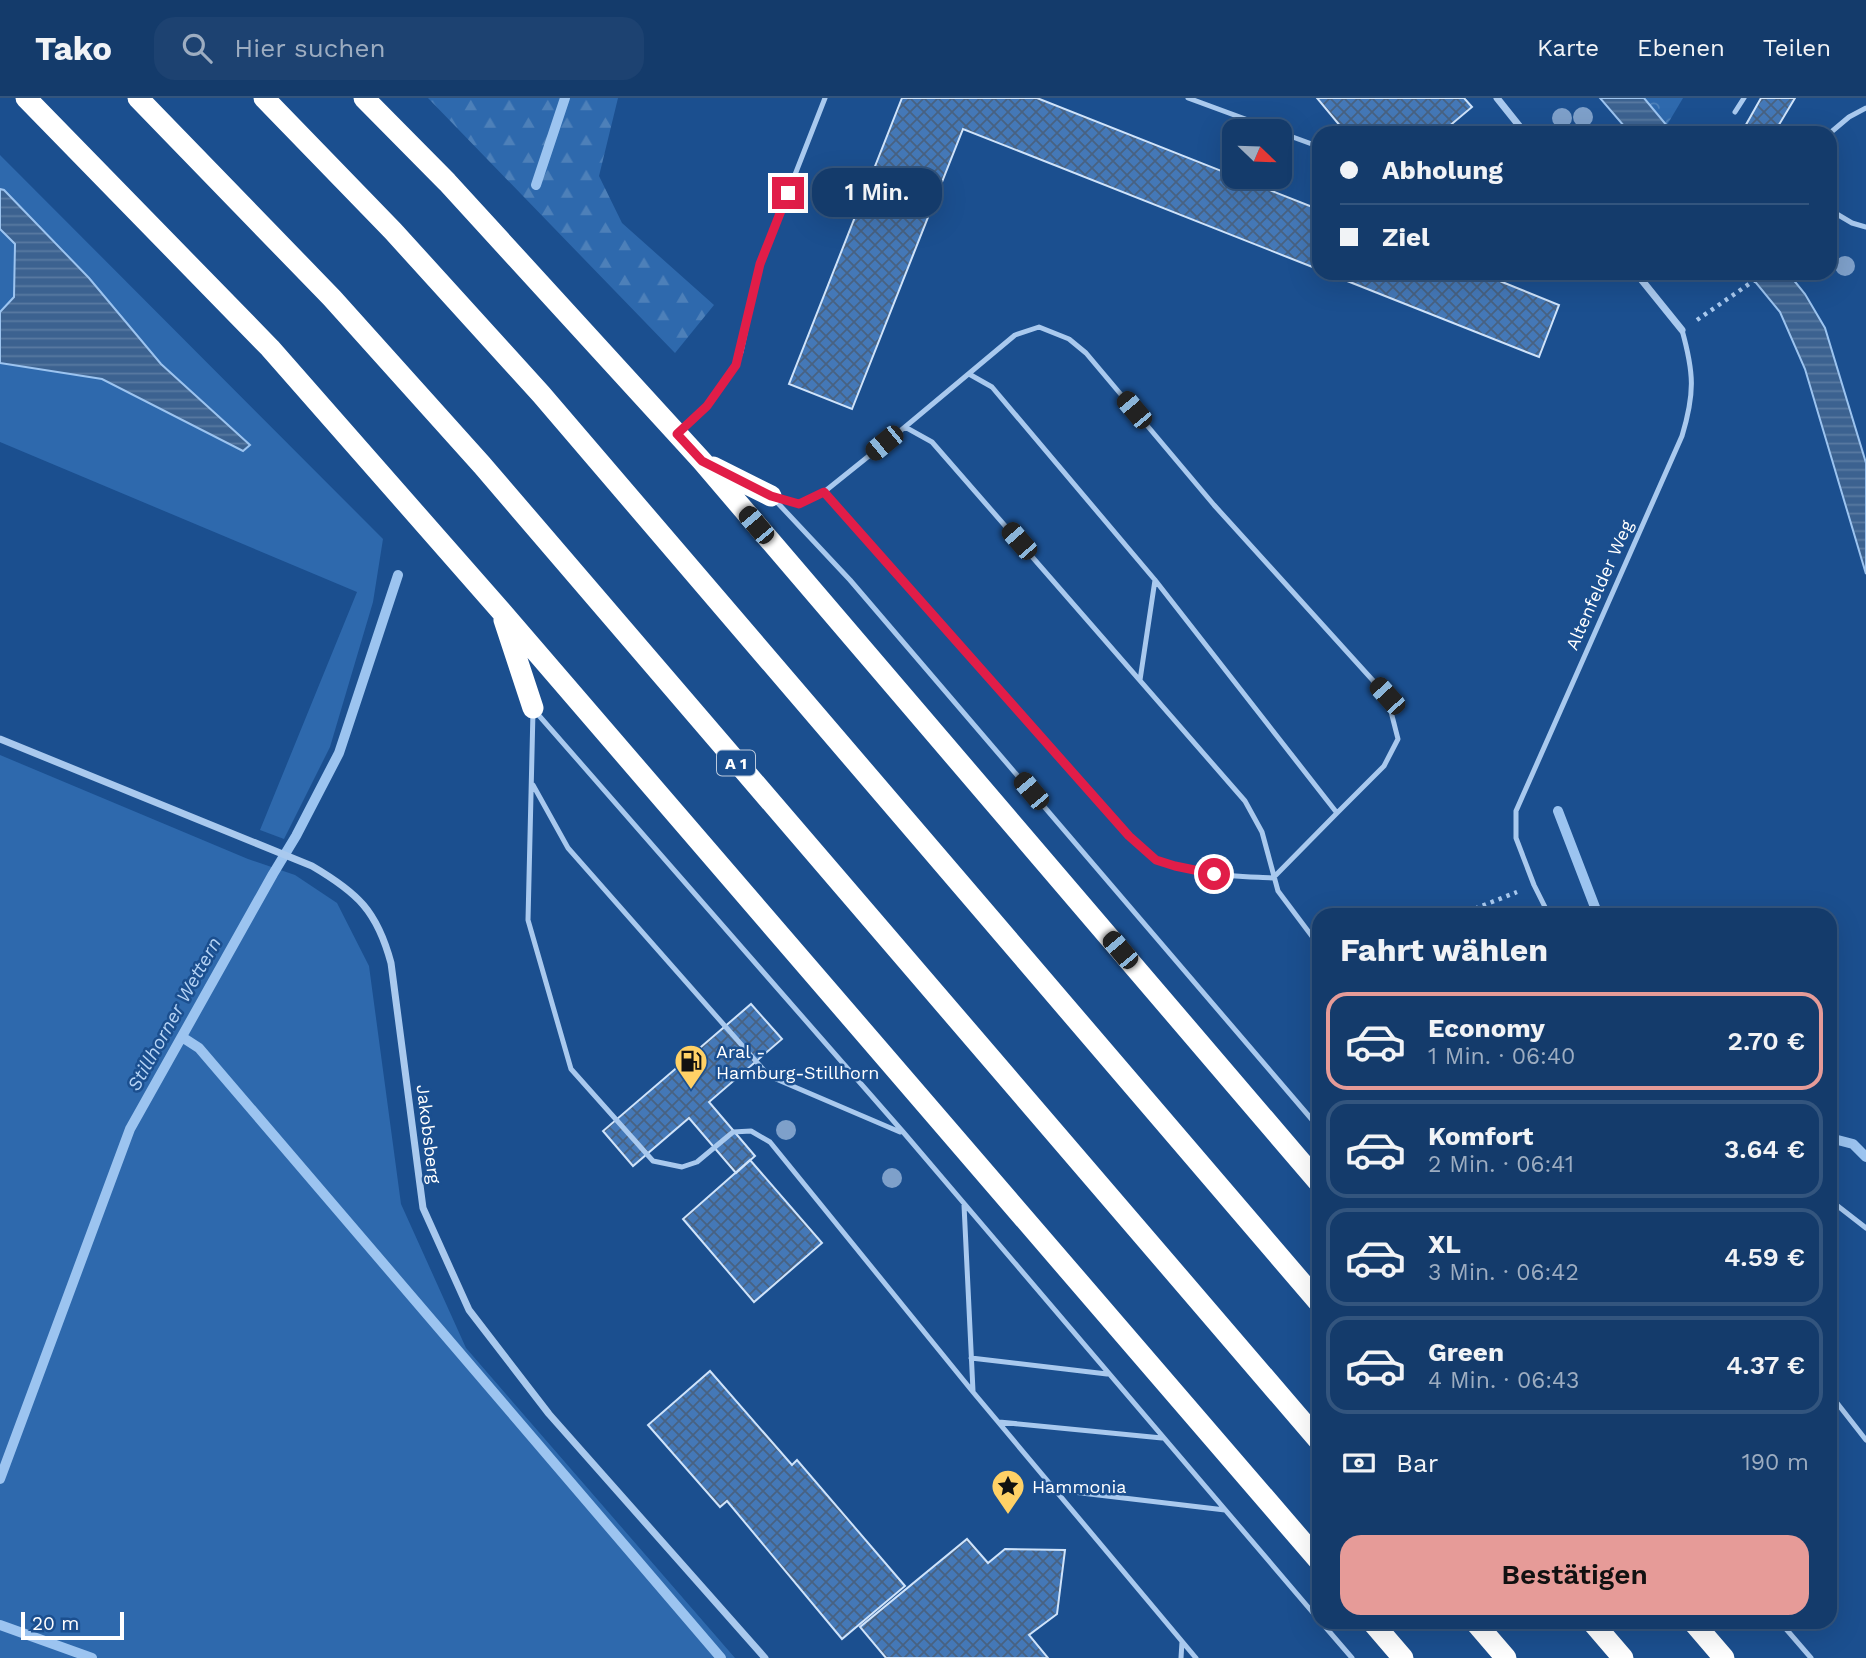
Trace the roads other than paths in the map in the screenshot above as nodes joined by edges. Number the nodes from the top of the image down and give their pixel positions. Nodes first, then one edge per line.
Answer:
1 (138, 98) edge
2 (264, 98) edge
3 (364, 98) edge
4 (825, 98) edge
5 (1188, 98) edge
6 (1497, 98) edge
7 (1744, 98) edge
8 (27, 99) edge
9 (1866, 108) edge
10 (1735, 112) dead end
11 (1244, 119) edge
12 (1519, 126) edge
13 (1837, 127) edge
14 (1292, 137) edge
15 (1312, 144) edge
16 (1837, 215) edge
17 (1866, 228) edge
18 (1642, 280) edge
19 (1682, 330) joint
20 (969, 374) junction
21 (905, 427) junction
22 (677, 434) junction
23 (702, 461) junction
24 (824, 492) junction
25 (771, 496) junction
26 (1155, 580) junction
27 (501, 611) junction
28 (1140, 680) junction
29 (533, 708) junction
30 (0, 739) edge
31 (531, 782) junction
32 (1337, 813) junction
33 (1273, 878) junction
34 (1546, 908) edge
35 (1312, 937) edge
36 (1312, 1120) edge
37 (904, 1133) junction
38 (1312, 1175) edge
39 (964, 1205) junction
40 (1837, 1205) edge
41 (1866, 1228) edge
42 (1312, 1295) edge
43 (971, 1358) junction
44 (1108, 1374) junction
45 (973, 1392) junction
46 (1837, 1403) edge
47 (999, 1422) junction
48 (1312, 1433) edge
49 (1162, 1438) junction
50 (1866, 1440) edge
51 (1056, 1490) junction
52 (1225, 1510) junction
53 (1312, 1553) edge
54 (1312, 1612) edge
55 (1327, 1629) edge
56 (1378, 1629) edge
57 (1481, 1629) edge
58 (1598, 1629) edge
59 (1699, 1629) edge
60 (1786, 1629) edge
61 (1182, 1642) junction
62 (765, 1658) edge
63 (1181, 1658) edge
64 (1196, 1658) edge
65 (1352, 1658) edge
66 (1402, 1658) edge
67 (1506, 1658) edge
68 (1623, 1658) edge
69 (1724, 1658) edge
70 (1811, 1658) edge

1 - 48 highway, A 1
2 - 42 highway
3 - 22 highway
4 - 22 lane
5 - 11 lane
6 - 12 street
7 - 10 lane
8 - 27 highway
9 - 13 lane
14 - 15 lane
16 - 17 lane
18 - 19 street, Altenfelder Weg
19 - 34 lane, Altenfelder Weg
20 - 21 lane
20 - 26 lane
20 - 32 lane
21 - 24 lane
21 - 28 lane
22 - 23 highway
23 - 25 highway
23 - 38 highway
24 - 25 lane
24 - 33 lane
25 - 36 lane
26 - 28 lane
26 - 32 lane
27 - 29 highway
27 - 53 highway
28 - 33 lane
29 - 31 lane
29 - 37 lane
30 - 62 street, Jakobsberg
31 - 37 lane
31 - 45 lane
32 - 33 lane
33 - 35 lane
37 - 39 lane
39 - 43 lane
39 - 44 lane
40 - 41 lane
43 - 44 lane
43 - 45 lane
44 - 49 lane
45 - 47 lane
46 - 50 lane
47 - 49 lane
47 - 51 lane
49 - 52 lane
51 - 52 lane
51 - 61 lane
52 - 54 lane
55 - 65 lane
56 - 66 highway
57 - 67 highway
58 - 68 highway
59 - 69 highway
60 - 70 lane
61 - 63 lane
61 - 64 lane

